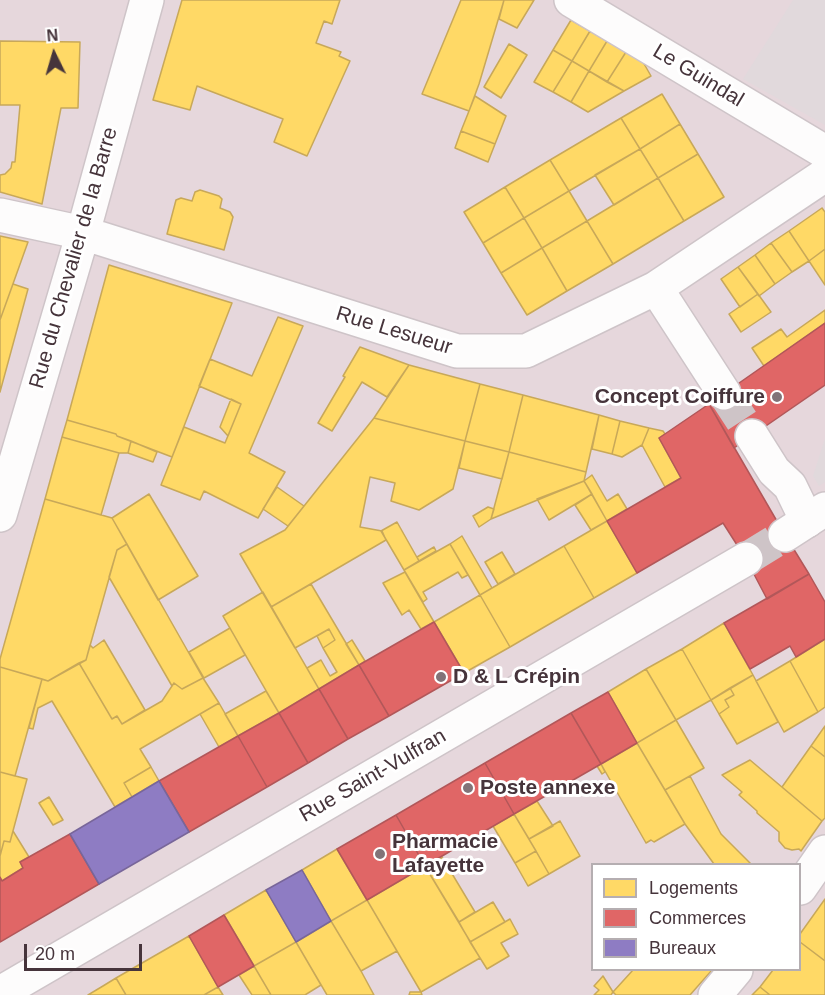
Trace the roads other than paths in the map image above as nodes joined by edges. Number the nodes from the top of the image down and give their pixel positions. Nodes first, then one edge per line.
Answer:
1 (147, 0) edge
2 (571, 0) edge
3 (825, 152) edge
4 (825, 175) edge
5 (0, 215) edge
6 (82, 233) junction
7 (656, 288) junction
8 (724, 393) tunnel mouth
9 (752, 436) tunnel mouth
10 (0, 515) edge
11 (813, 519) edge
12 (746, 560) tunnel mouth
13 (825, 852) edge
14 (801, 887) edge
15 (734, 971) edge
16 (0, 993) edge
17 (716, 995) edge

1 - 6 street, Rue du Chevalier de la Barre
2 - 3 street, Le Guindal
4 - 7 street, Rue Lesueur
5 - 6 street, Rue Lesueur
6 - 7 street, Rue Lesueur
6 - 10 street, Rue du Chevalier de la Barre
7 - 8 street
9 - 11 street
12 - 16 street, Rue Saint-Vulfran
13 - 14 street
15 - 17 street

